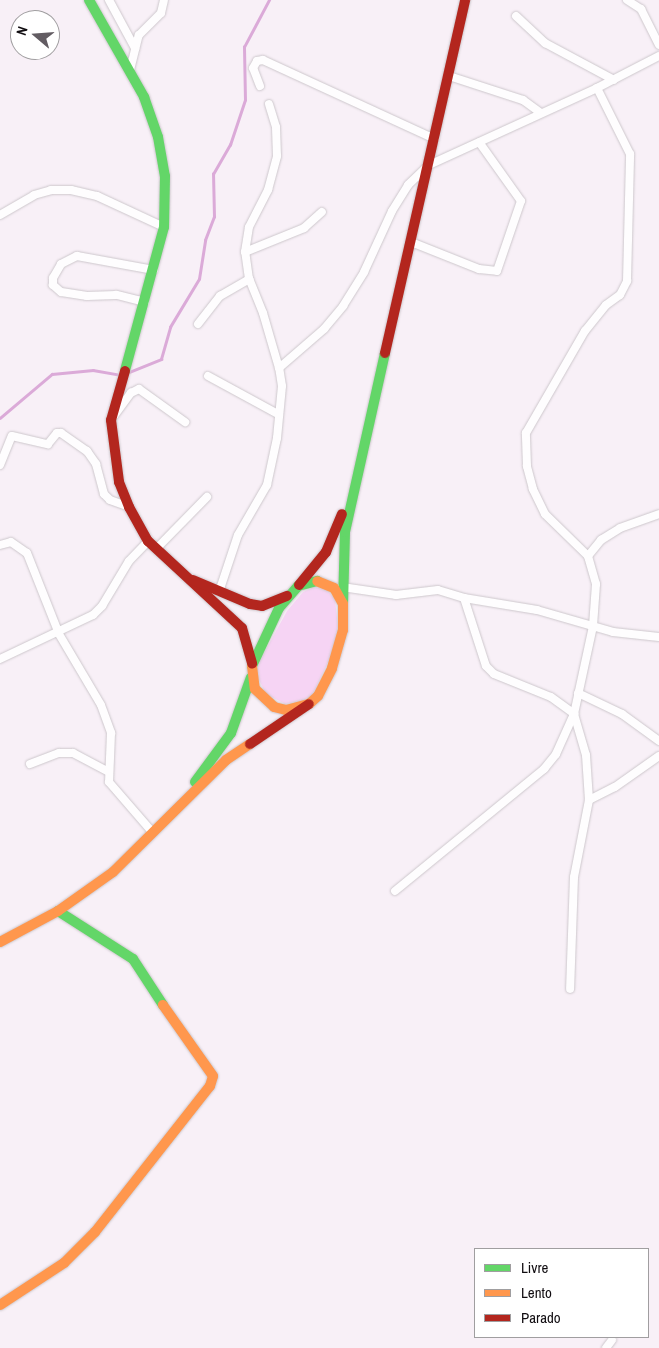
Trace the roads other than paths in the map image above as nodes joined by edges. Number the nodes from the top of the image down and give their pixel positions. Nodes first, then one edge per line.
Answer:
1 (89, 0) edge
2 (110, 0) edge
3 (164, 0) edge
4 (465, 0) edge
5 (627, 0) edge
6 (516, 16) dead end
7 (659, 44) edge
8 (135, 48) junction
9 (658, 58) edge
10 (130, 70) junction
11 (449, 76) junction
12 (614, 80) junction
13 (260, 86) dead end
14 (598, 88) junction
15 (269, 104) dead end
16 (541, 113) junction
17 (435, 139) junction
18 (479, 142) junction
19 (429, 166) junction
20 (322, 212) dead end
21 (0, 215) edge
22 (164, 227) junction
23 (411, 242) junction
24 (245, 252) junction
25 (154, 270) junction
26 (249, 279) junction
27 (145, 302) junction
28 (198, 324) dead end
29 (280, 368) junction
30 (208, 376) dead end
31 (278, 414) junction
32 (111, 420) junction
33 (185, 422) dead end
34 (364, 446) junction
35 (0, 465) edge
36 (207, 497) dead end
37 (129, 507) junction
38 (659, 514) edge
39 (148, 541) junction
40 (0, 545) edge
41 (156, 549) junction
42 (588, 556) junction
43 (179, 573) junction
44 (342, 588) junction
45 (295, 590) junction
46 (219, 592) junction
47 (464, 598) junction
48 (343, 604) junction
49 (593, 626) junction
50 (59, 634) junction
51 (659, 637) edge
52 (0, 658) edge
53 (252, 664) junction
54 (252, 677) junction
55 (578, 693) junction
56 (309, 704) junction
57 (574, 714) junction
58 (659, 741) edge
59 (659, 756) edge
60 (30, 764) dead end
61 (107, 771) junction
62 (589, 800) junction
63 (176, 810) junction
64 (153, 833) junction
65 (395, 891) dead end
66 (58, 912) junction
67 (0, 942) edge
68 (570, 989) dead end
69 (0, 1305) edge
70 (612, 1340) dead end
71 (606, 1348) edge

1 - 10 main road
2 - 8 street
3 - 8 street
4 - 11 main road
5 - 7 street
6 - 12 street
8 - 10 street
9 - 12 street
10 - 22 main road
11 - 16 street
11 - 17 main road
12 - 14 street
13 - 17 street
14 - 16 street
14 - 42 street
15 - 24 street
16 - 18 street
17 - 19 main road
18 - 19 street
18 - 23 street
19 - 23 main road
19 - 29 street
20 - 24 street
21 - 22 street
22 - 25 main road
23 - 34 main road
24 - 26 street
25 - 27 main road
25 - 27 street
26 - 28 street
26 - 29 street
27 - 32 main road
29 - 31 street
30 - 31 street
31 - 46 street
32 - 33 street
32 - 37 main road
34 - 44 main road
34 - 45 main road
35 - 37 street
36 - 41 street
37 - 39 main road
38 - 42 street
39 - 41 main road
39 - 50 street
40 - 50 street
41 - 43 main road
42 - 49 street
43 - 46 main road
43 - 53 main road
44 - 47 street
44 - 48 main road
45 - 46 main road
45 - 48 main road
45 - 53 main road
47 - 49 street
47 - 57 street
48 - 56 main road
49 - 51 street
49 - 55 street
50 - 52 street
50 - 61 street
53 - 54 main road
54 - 56 main road
54 - 63 main road
55 - 57 street
55 - 58 street
56 - 63 main road
57 - 62 street
57 - 65 street
59 - 62 street
60 - 61 street
61 - 64 street
62 - 68 street
63 - 64 main road
64 - 66 main road
66 - 67 main road
66 - 69 main road
70 - 71 street

